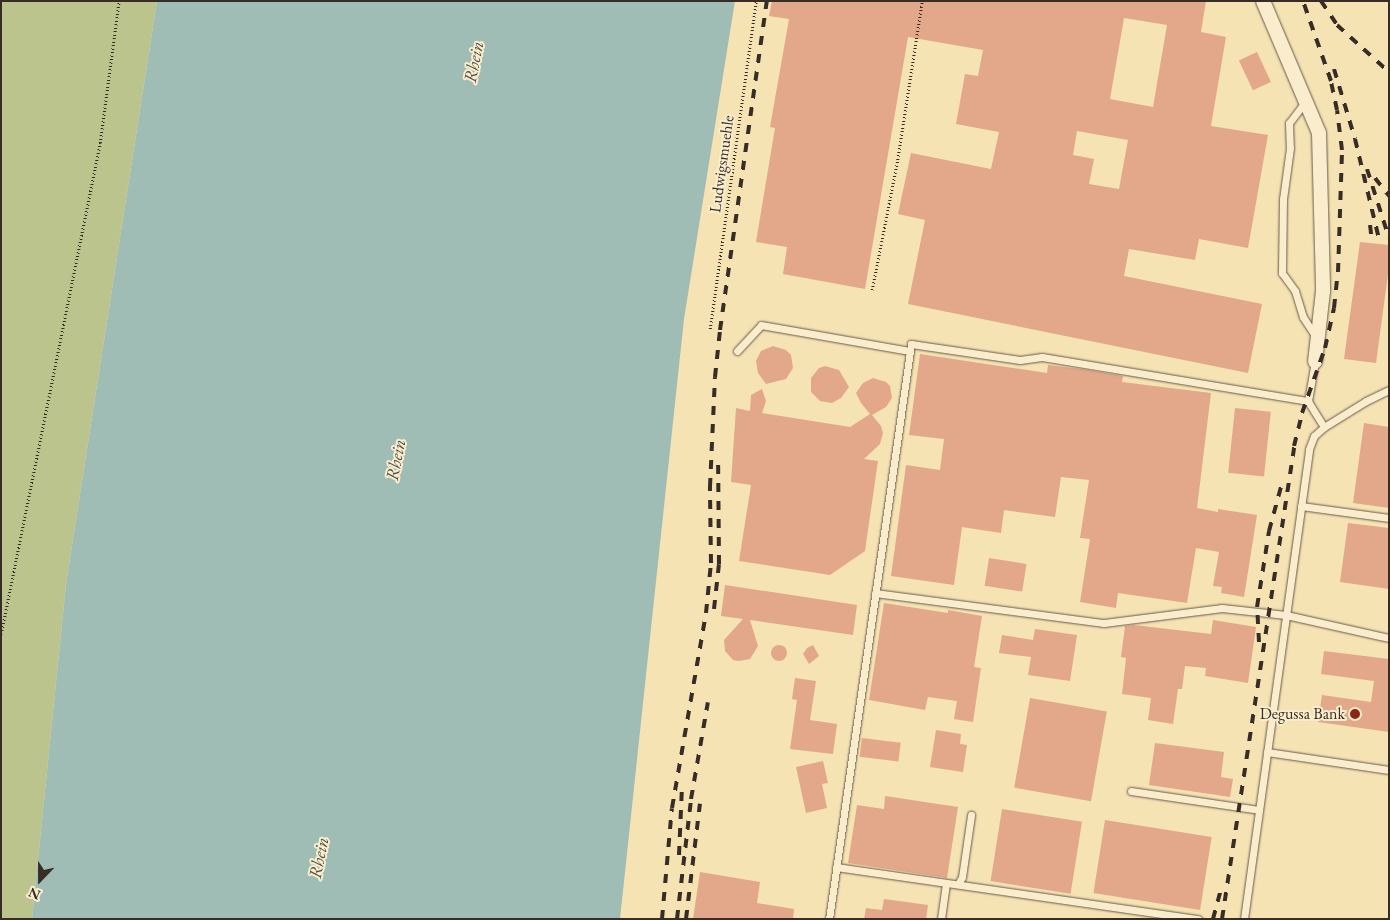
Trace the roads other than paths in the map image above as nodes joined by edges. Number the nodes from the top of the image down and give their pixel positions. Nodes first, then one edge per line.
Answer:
1 (1263, 1) edge
2 (1305, 102) junction
3 (1318, 339) junction
4 (737, 351) dead end
5 (910, 351) junction
6 (1315, 362) joint
7 (1389, 390) edge
8 (1308, 401) junction
9 (1324, 427) junction
10 (1301, 506) junction
11 (1389, 518) edge
12 (875, 593) junction
13 (1286, 615) junction
14 (1389, 638) edge
15 (1267, 752) junction
16 (1389, 770) edge
17 (1130, 791) dead end
18 (1259, 810) junction
19 (970, 815) dead end
20 (836, 867) junction
21 (946, 883) junction
22 (958, 884) junction
23 (829, 919) edge
24 (941, 919) edge
25 (1198, 919) edge
26 (1244, 919) edge

1 - 2 street
2 - 3 street
2 - 3 lane
3 - 6 street
4 - 5 lane
5 - 8 lane
5 - 12 lane
6 - 8 lane
7 - 9 lane
8 - 9 lane
9 - 10 lane
10 - 11 lane
10 - 13 lane
12 - 13 lane
12 - 20 lane
13 - 14 lane
13 - 15 lane
15 - 16 lane
15 - 18 lane
17 - 18 lane
18 - 26 lane
19 - 22 lane
20 - 21 lane
20 - 23 lane
21 - 22 lane
21 - 24 lane
22 - 25 lane

